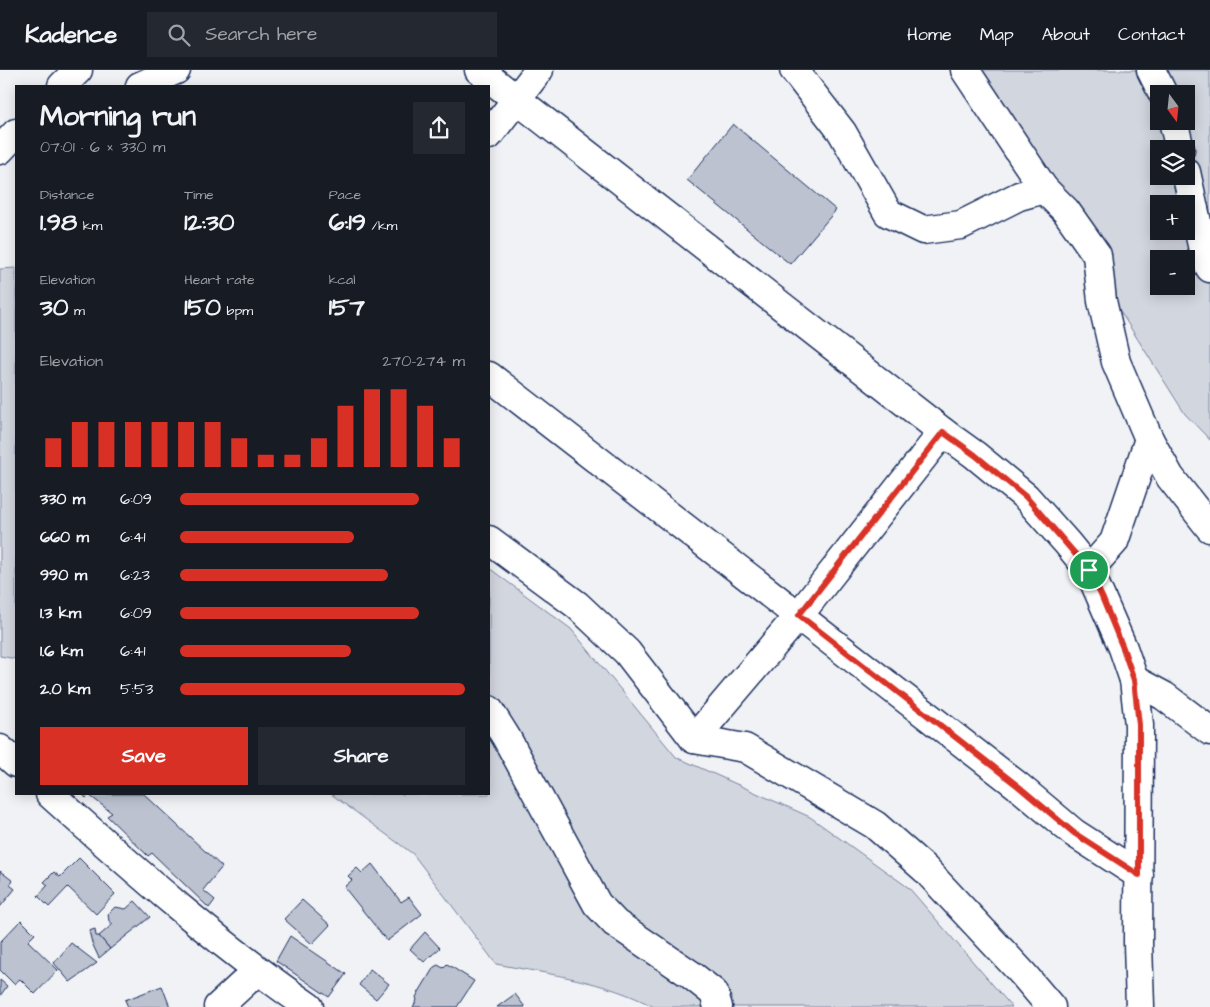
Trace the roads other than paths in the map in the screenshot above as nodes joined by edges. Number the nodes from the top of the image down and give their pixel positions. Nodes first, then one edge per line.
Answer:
1 (78, 70) edge
2 (176, 70) edge
3 (478, 70) edge
4 (539, 70) edge
5 (794, 70) edge
6 (965, 70) edge
7 (1151, 70) edge
8 (63, 85) edge
9 (142, 85) edge
10 (1158, 85) edge
11 (515, 100) junction
12 (15, 132) edge
13 (0, 133) edge
14 (15, 133) edge
15 (490, 134) edge
16 (0, 150) edge
17 (1189, 185) edge
18 (1044, 189) junction
19 (1210, 268) edge
20 (490, 377) edge
21 (943, 432) junction
22 (1149, 439) junction
23 (1210, 528) edge
24 (490, 541) edge
25 (1089, 570) junction
26 (799, 615) junction
27 (1134, 680) junction
28 (490, 712) edge
29 (1210, 731) edge
30 (694, 739) junction
31 (0, 749) edge
32 (15, 762) edge
33 (51, 795) edge
34 (1139, 875) junction
35 (257, 971) junction
36 (218, 1007) edge
37 (309, 1007) edge
38 (718, 1007) edge
39 (1051, 1007) edge
40 (1140, 1007) edge

1 - 8 main road
2 - 9 main road
3 - 11 main road
4 - 11 main road
5 - 18 main road
6 - 18 main road
7 - 10 main road
11 - 15 main road
11 - 21 main road
12 - 13 main road
14 - 16 main road
17 - 19 main road
18 - 22 main road
20 - 26 main road
21 - 25 main road
21 - 26 main road
22 - 23 main road
22 - 25 main road
24 - 30 main road
25 - 27 main road
26 - 30 main road
26 - 34 main road
27 - 29 main road
27 - 34 main road
28 - 38 main road
30 - 39 main road
31 - 32 main road
33 - 35 main road
34 - 40 main road
35 - 36 main road
35 - 37 main road

